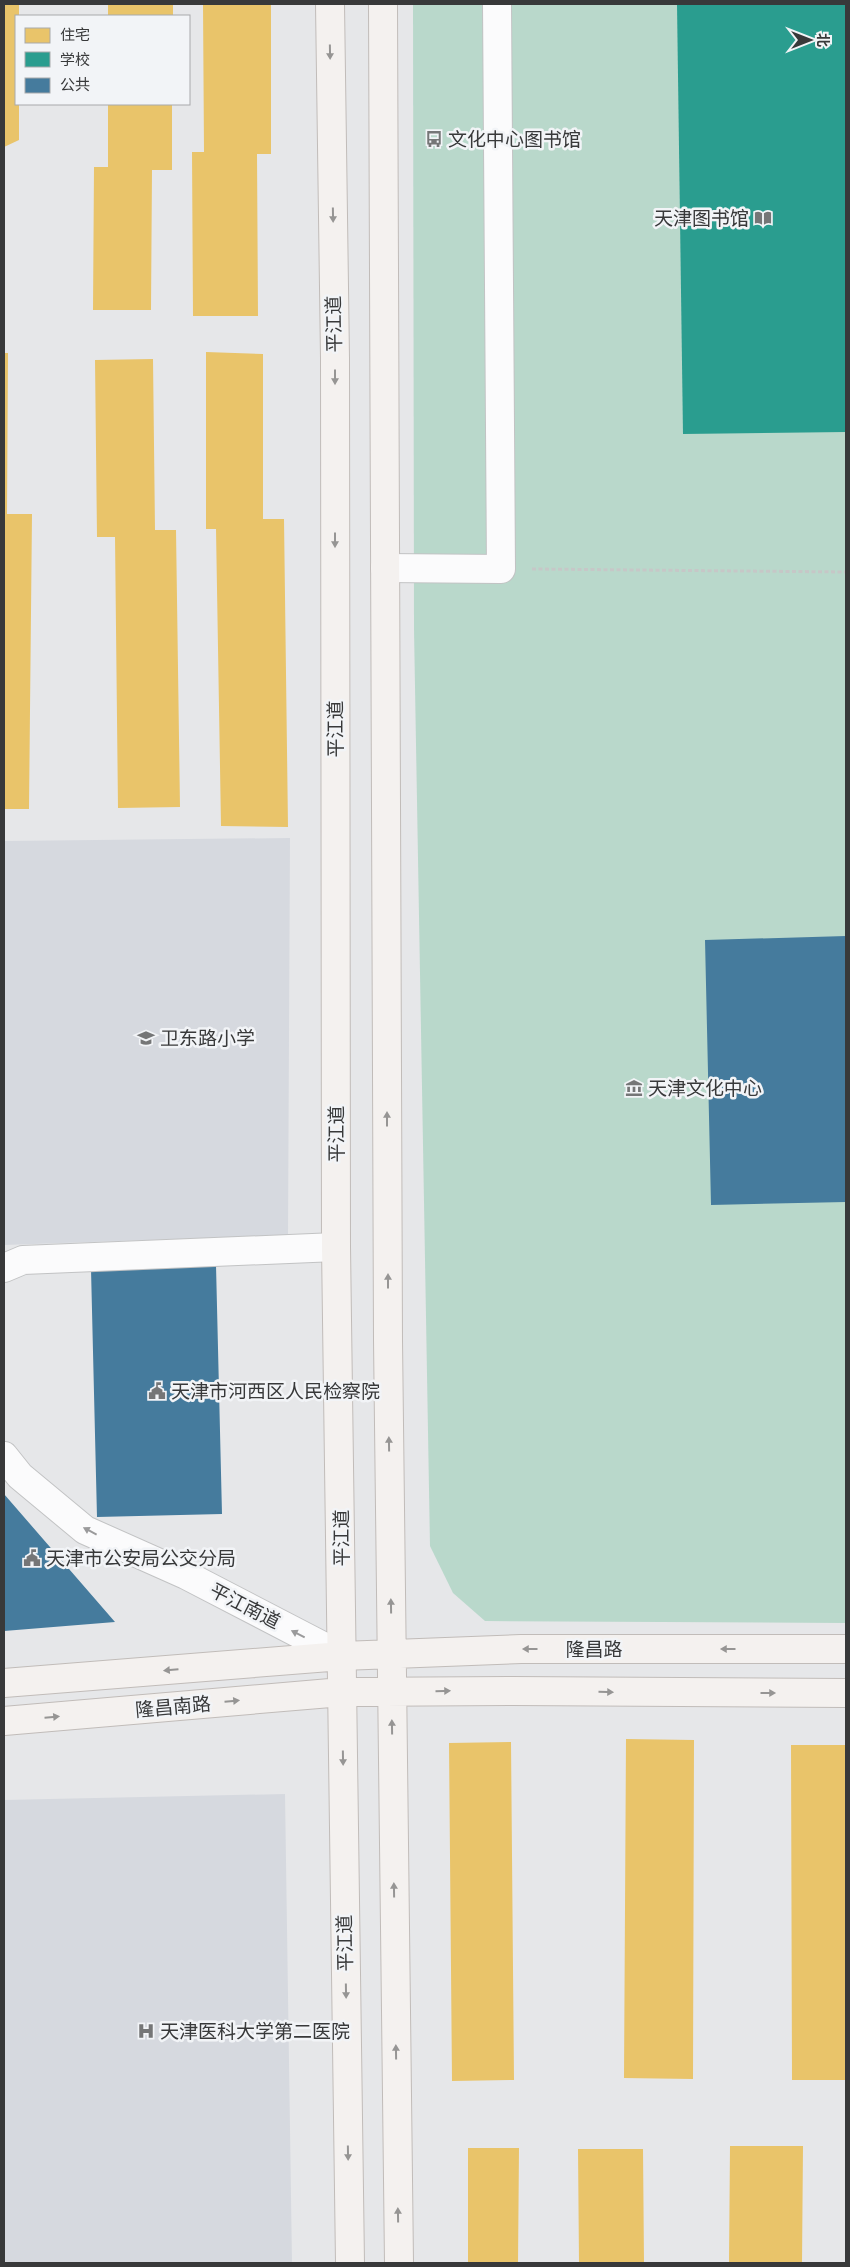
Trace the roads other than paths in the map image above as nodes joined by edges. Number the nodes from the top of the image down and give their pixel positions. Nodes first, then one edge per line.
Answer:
1 (330, 4) edge
2 (382, 4) edge
3 (497, 4) edge
4 (385, 568) junction
5 (336, 1247) junction
6 (4, 1268) edge
7 (4, 1456) edge
8 (846, 1649) edge
9 (391, 1655) junction
10 (342, 1656) junction
11 (4, 1683) edge
12 (342, 1692) junction
13 (391, 1692) junction
14 (846, 1693) edge
15 (4, 1721) edge
16 (350, 2263) edge
17 (399, 2263) edge

1 -> 5 main road, 平江道
2 - 4 main road
3 - 4 street
9 -> 4 main road
5 - 6 street
5 - 10 main road, 平江道
10 -> 7 street, 平江南道
8 -> 9 main road, 隆昌路
9 - 10 main road, 隆昌路
9 - 13 main road
10 -> 11 main road, 隆昌南路
10 - 12 main road, 平江道
12 - 13 main road
15 -> 12 main road, 隆昌南路
12 -> 16 main road, 平江道
13 -> 14 main road
17 -> 13 main road

